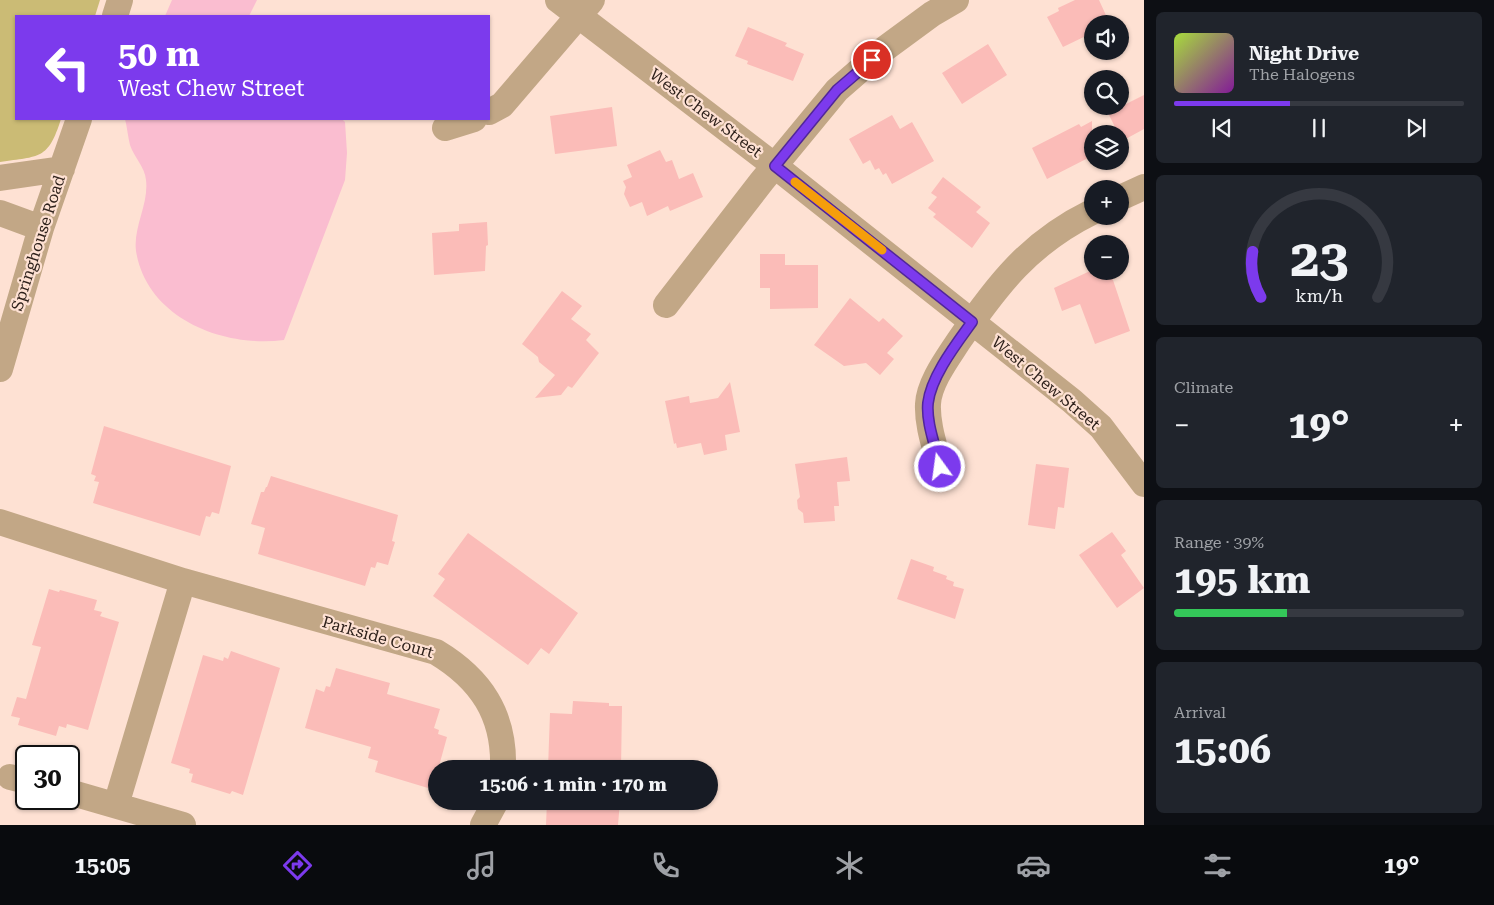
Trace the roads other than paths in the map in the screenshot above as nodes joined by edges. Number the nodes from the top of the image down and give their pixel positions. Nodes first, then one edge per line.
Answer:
1 (120, 0) edge
2 (558, 0) edge
3 (956, 0) edge
4 (585, 8) edge
5 (115, 15) edge
6 (490, 111) edge
7 (79, 120) edge
8 (471, 120) edge
9 (445, 128) dead end
10 (775, 166) junction
11 (62, 169) junction
12 (0, 178) edge
13 (1144, 187) edge
14 (1129, 194) edge
15 (0, 213) edge
16 (1084, 216) edge
17 (41, 228) junction
18 (666, 304) dead end
19 (972, 322) junction
20 (0, 369) edge
21 (940, 467) dead end
22 (1144, 484) edge
23 (0, 522) edge
24 (183, 581) junction
25 (504, 760) edge
26 (80, 795) edge
27 (116, 805) junction
28 (492, 810) edge
29 (183, 825) edge
30 (484, 825) edge

1 - 5 street
2 - 4 street, West Chew Street
3 - 10 street
4 - 6 street
4 - 10 street, West Chew Street
7 - 11 street, Springhouse Road
8 - 9 street
10 - 18 street
10 - 19 street, West Chew Street
11 - 12 street
11 - 17 street, Springhouse Road
13 - 14 street
15 - 17 street
16 - 19 street
17 - 20 street, Springhouse Road
19 - 21 street
19 - 22 street, West Chew Street
23 - 24 street, Parkside Court
24 - 25 street, Parkside Court
24 - 27 street
26 - 27 street
27 - 29 street
28 - 30 street

